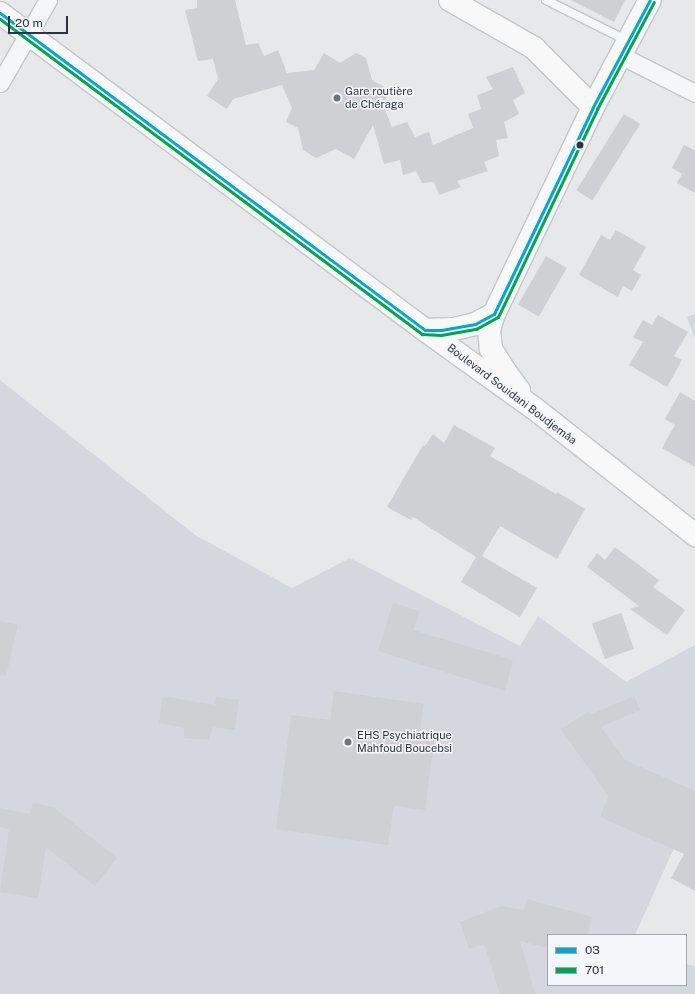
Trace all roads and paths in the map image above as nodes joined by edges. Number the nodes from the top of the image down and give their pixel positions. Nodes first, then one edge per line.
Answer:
1 (48, 0) edge
2 (450, 0) edge
3 (546, 0) edge
4 (650, 0) edge
5 (0, 13) edge
6 (28, 34) junction
7 (624, 48) junction
8 (0, 83) edge
9 (695, 93) edge
10 (593, 107) junction
11 (494, 314) junction
12 (425, 330) junction
13 (535, 409) junction
14 (695, 535) edge

1 - 6 street
2 - 10 main road
3 - 7 lane
4 - 7 main road
5 - 6 main road, Boulevard Souidani Boudjemâa
6 - 8 street
6 - 12 main road, Boulevard Souidani Boudjemâa
7 - 9 street
7 - 10 main road
10 - 11 main road
11 - 12 main road
11 - 13 main road
12 - 13 main road, Boulevard Souidani Boudjemâa
13 - 14 main road, Boulevard Souidani Boudjemâa

